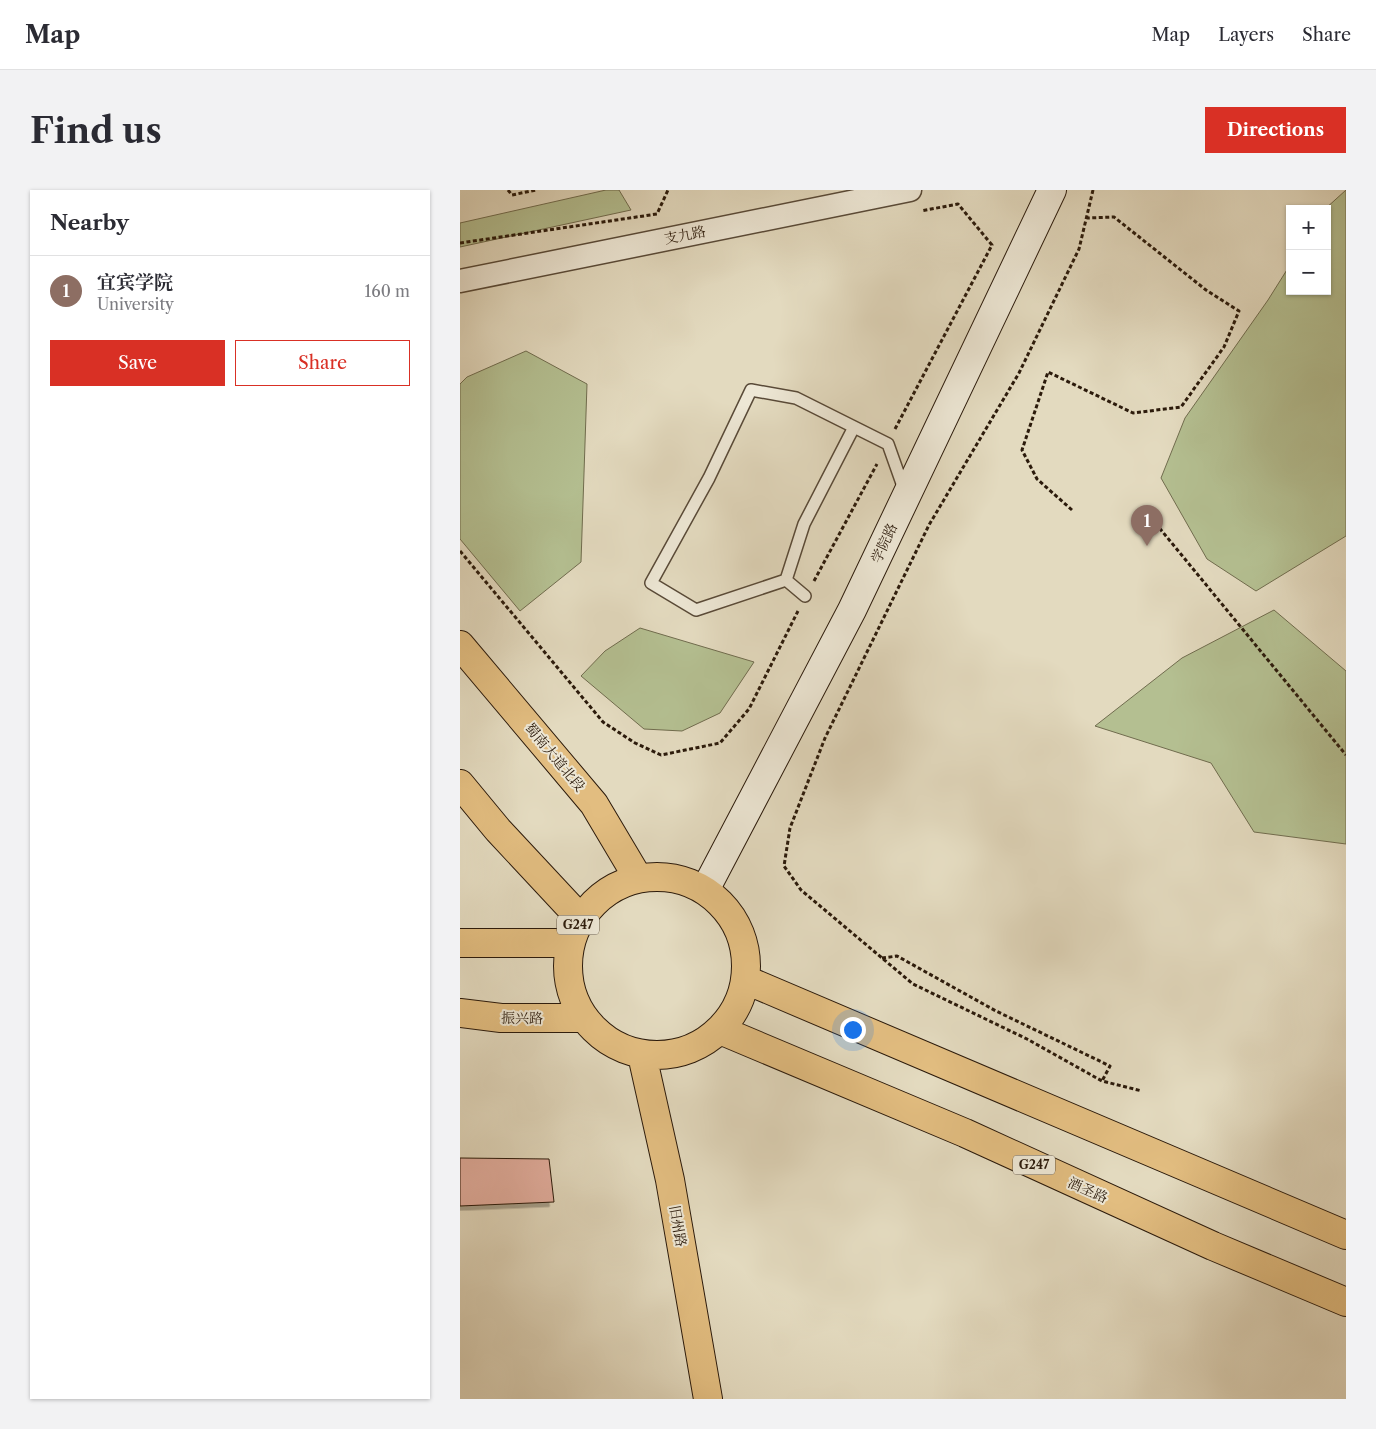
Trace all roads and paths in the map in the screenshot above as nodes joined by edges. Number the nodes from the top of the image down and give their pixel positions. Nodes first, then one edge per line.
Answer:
1 (508, 190) edge
2 (536, 190) edge
3 (668, 190) edge
4 (910, 190) edge
5 (1052, 190) edge
6 (1093, 190) edge
7 (919, 212) dead end
8 (1087, 218) junction
9 (460, 243) edge
10 (460, 281) edge
11 (854, 427) junction
12 (888, 444) junction
13 (906, 496) junction
14 (1143, 508) dead end
15 (1072, 510) dead end
16 (460, 551) edge
17 (786, 580) junction
18 (806, 596) junction
19 (460, 645) edge
20 (1346, 754) edge
21 (460, 784) edge
22 (638, 878) junction
23 (705, 890) junction
24 (576, 931) junction
25 (460, 943) edge
26 (882, 958) junction
27 (746, 980) junction
28 (460, 1014) edge
29 (584, 1018) junction
30 (720, 1030) junction
31 (642, 1054) junction
32 (1102, 1081) junction
33 (1142, 1090) dead end
34 (1346, 1235) edge
35 (1346, 1302) edge
36 (708, 1399) edge

1 - 2 path
3 - 9 path
4 - 10 street, 支九路
5 - 13 main road, 学院路
6 - 8 path
7 - 12 path
8 - 15 path
8 - 26 path
11 - 12 lane
11 - 17 lane
11 - 17 lane
12 - 13 lane
12 - 18 path
13 - 23 main road, 学院路
14 - 20 path
16 - 18 path
17 - 18 lane
19 - 22 main road, 蜀南大道北段
21 - 24 main road
22 - 23 main road, G247
22 - 24 main road, G247
23 - 27 main road, G247
24 - 25 main road
24 - 29 main road, G247
26 - 32 path
26 - 32 path
27 - 30 main road
27 - 34 main road
28 - 29 main road, 振兴路
29 - 31 main road, G247
30 - 31 main road, G247
30 - 35 main road, 酒圣路 / G247
31 - 36 main road, 旧州路
32 - 33 path

